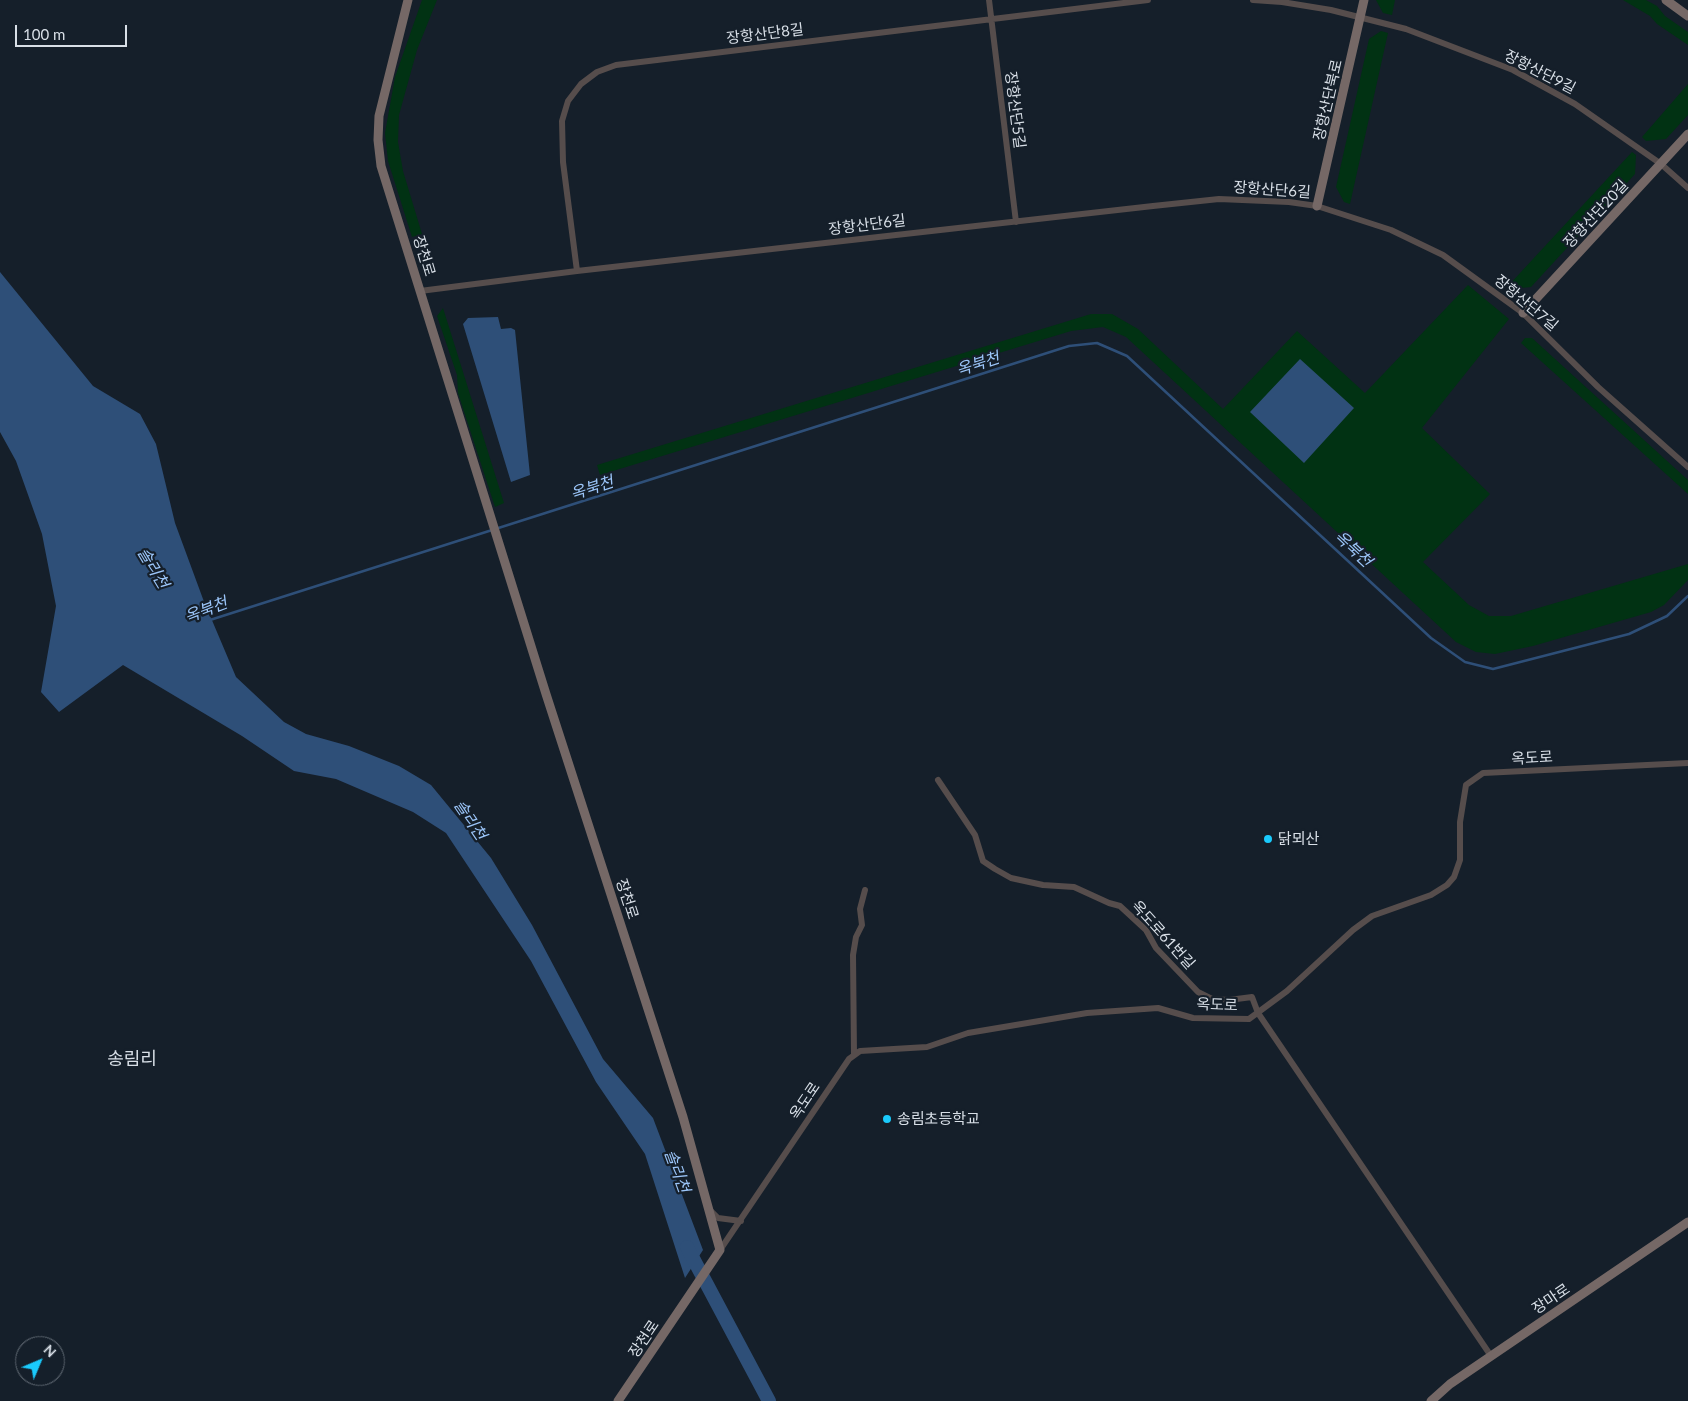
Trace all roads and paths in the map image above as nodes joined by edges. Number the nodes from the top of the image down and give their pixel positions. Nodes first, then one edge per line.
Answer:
1 (408, 0) edge
2 (989, 0) edge
3 (1148, 0) edge
4 (1253, 0) edge
5 (1364, 0) edge
6 (1666, 0) edge
7 (1688, 16) edge
8 (991, 18) junction
9 (1361, 18) junction
10 (1688, 134) edge
11 (1661, 164) junction
12 (1688, 188) edge
13 (1317, 206) junction
14 (1016, 222) junction
15 (578, 271) junction
16 (420, 291) junction
17 (1522, 313) junction
18 (1688, 467) edge
19 (1688, 762) edge
20 (938, 780) dead end
21 (865, 890) dead end
22 (1258, 1013) junction
23 (854, 1055) junction
24 (709, 1209) junction
25 (741, 1221) junction
26 (1688, 1222) edge
27 (720, 1250) junction
28 (1491, 1356) junction
29 (618, 1401) edge
30 (1431, 1401) edge

1 - 16 main road, 장천로
2 - 8 street, 장항산단5길
3 - 8 street, 장항산단8길
4 - 9 street
5 - 9 main road, 장항산단북로
6 - 7 main road
8 - 14 street, 장항산단5길
8 - 15 street, 장항산단8길
9 - 11 street, 장항산단9길
9 - 13 main road, 장항산단북로
10 - 11 main road, 장항산단20길
11 - 12 street, 장항산단9길
11 - 17 main road, 장항산단20길
13 - 14 street, 장항산단6길
13 - 17 street, 장항산단7길
14 - 15 street, 장항산단6길
15 - 16 street, 장항산단6길
16 - 24 main road, 장천로
17 - 18 street, 장항산단7길
19 - 22 street, 옥도로
20 - 22 street, 옥도로61번길
21 - 23 street
22 - 23 street, 옥도로
22 - 28 street
23 - 25 street, 옥도로
24 - 25 street
24 - 27 main road, 장천로
25 - 27 street, 옥도로
26 - 28 main road, 장마로
27 - 29 main road, 장천로
28 - 30 main road, 장마로

